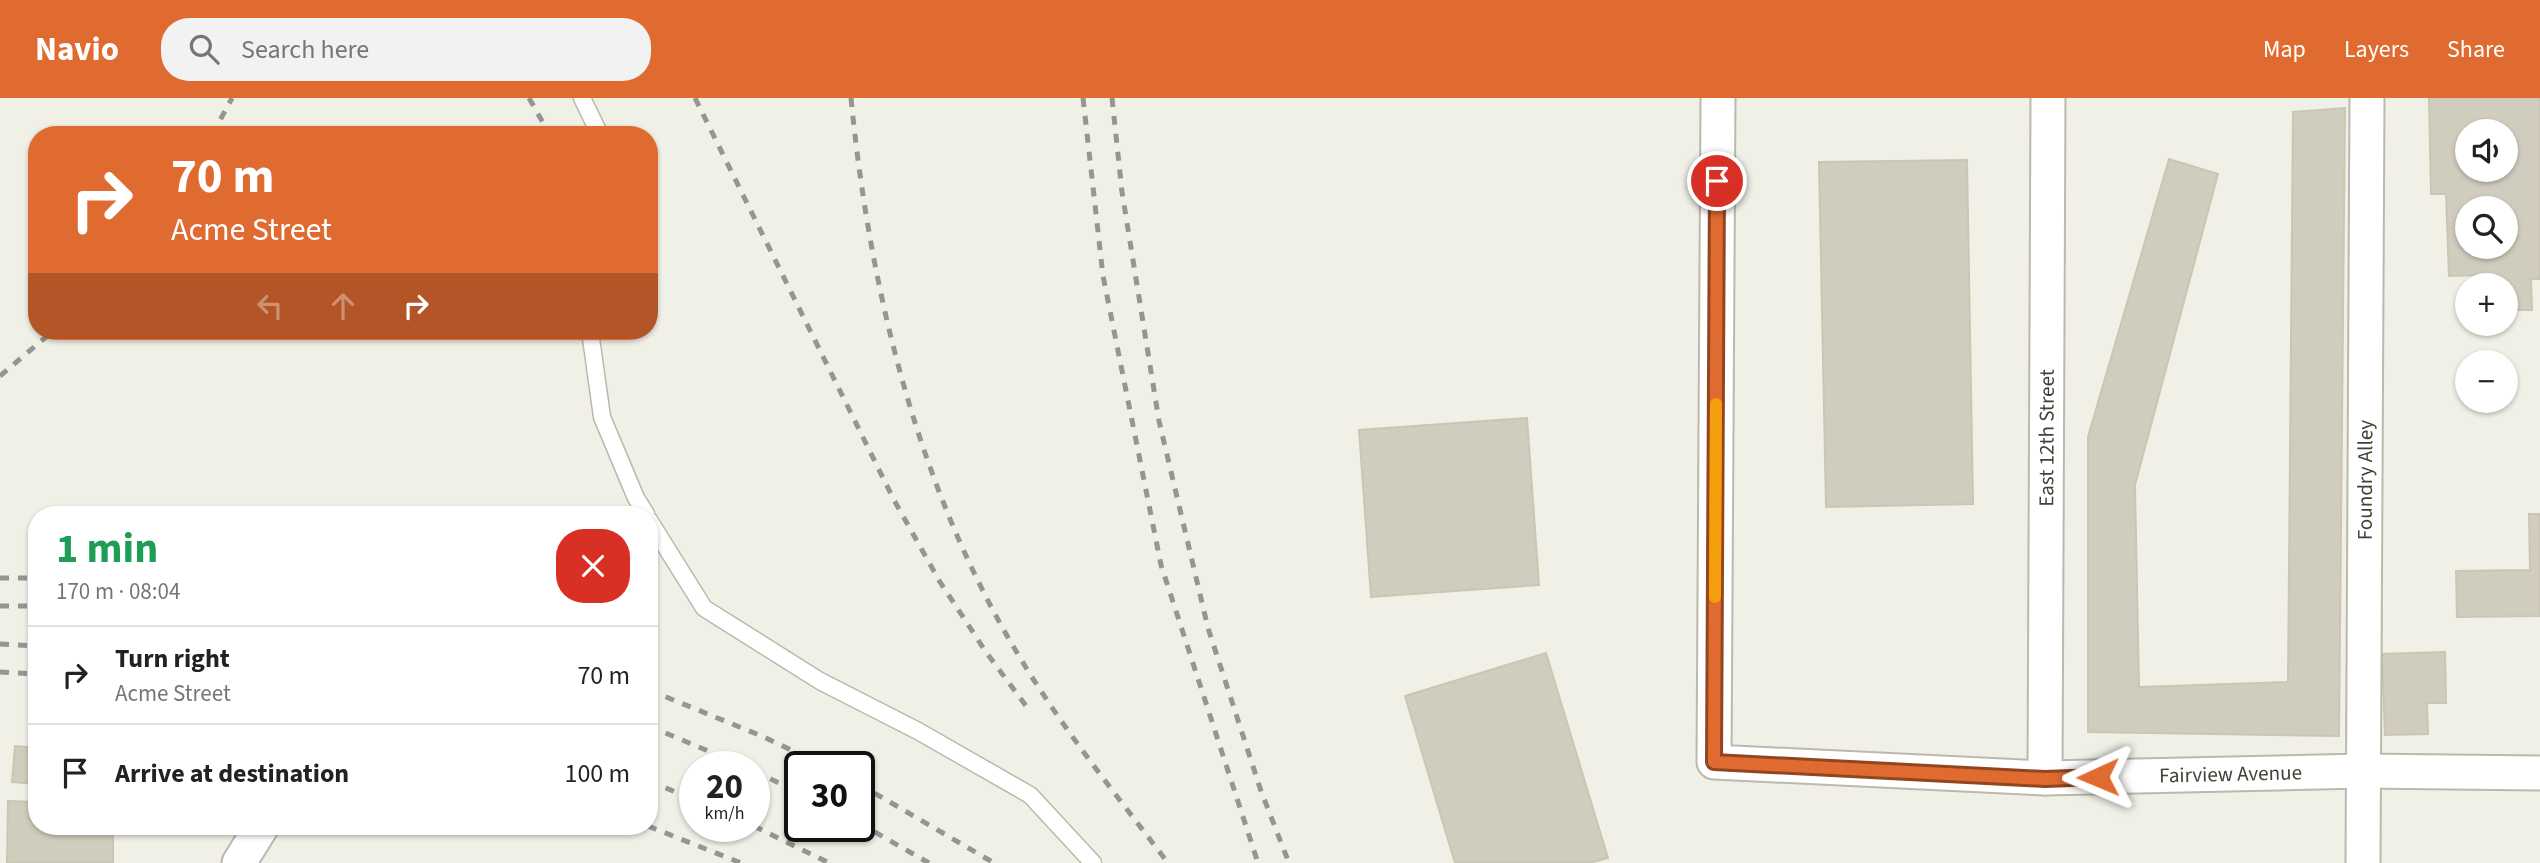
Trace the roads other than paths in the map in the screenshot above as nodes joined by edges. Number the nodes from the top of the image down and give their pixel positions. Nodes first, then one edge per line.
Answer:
1 (582, 98) edge
2 (1718, 98) edge
3 (2048, 98) edge
4 (2367, 98) edge
5 (596, 126) edge
6 (591, 340) edge
7 (641, 506) edge
8 (658, 534) edge
9 (2363, 771) junction
10 (2540, 773) edge
11 (2045, 779) junction
12 (256, 835) edge
13 (239, 863) edge
14 (1093, 863) edge
15 (2363, 863) edge

1 - 5 lane
2 - 11 street, Fairview Avenue
3 - 11 street, East 12th Street
4 - 9 street, Foundry Alley
6 - 7 lane
8 - 14 lane
9 - 10 street, Fairview Avenue
9 - 11 street, Fairview Avenue
9 - 15 street, Foundry Alley
12 - 13 street

